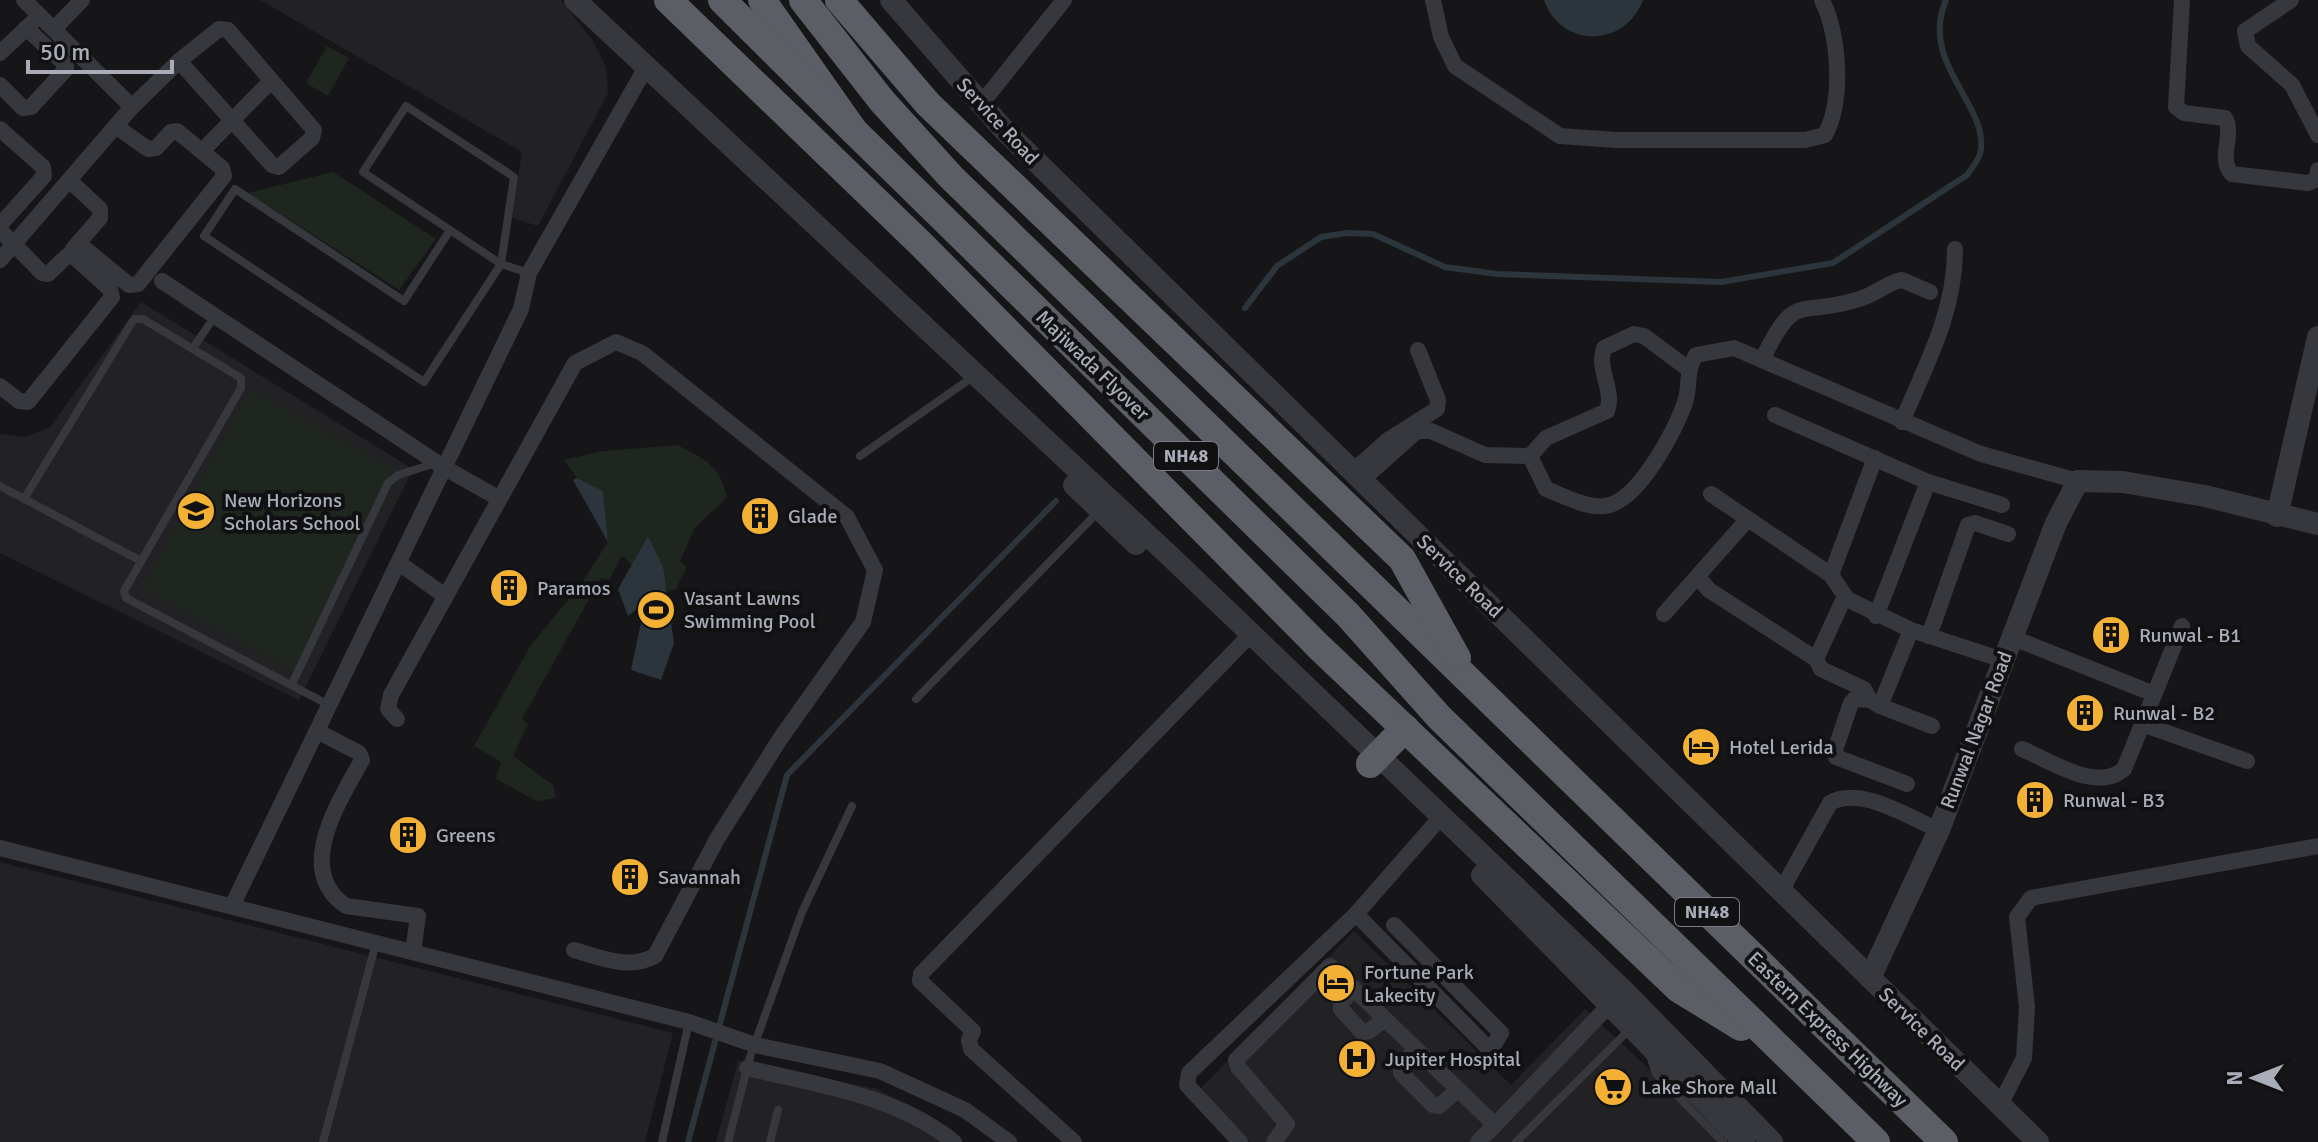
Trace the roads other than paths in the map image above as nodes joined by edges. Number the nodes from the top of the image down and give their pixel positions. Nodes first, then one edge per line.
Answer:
1 (24, 0) edge
2 (82, 0) edge
3 (575, 0) edge
4 (668, 0) edge
5 (722, 0) edge
6 (762, 0) edge
7 (803, 0) edge
8 (839, 0) edge
9 (891, 0) edge
10 (1064, 0) edge
11 (1433, 0) edge
12 (1822, 0) edge
13 (2182, 0) edge
14 (2291, 0) edge
15 (40, 15) junction
16 (695, 26) junction
17 (26, 28) junction
18 (54, 29) junction
19 (0, 53) edge
20 (179, 61) junction
21 (645, 69) junction
22 (270, 82) junction
23 (0, 85) edge
24 (981, 104) junction
25 (132, 107) junction
26 (231, 122) junction
27 (117, 127) junction
28 (0, 129) edge
29 (854, 131) junction
30 (2318, 135) edge
31 (202, 151) junction
32 (2318, 170) edge
33 (70, 181) junction
34 (0, 228) edge
35 (450, 230) junction
36 (14, 243) junction
37 (78, 243) junction
38 (1955, 249) dead end
39 (67, 256) junction
40 (0, 260) edge
41 (501, 264) junction
42 (529, 273) junction
43 (162, 281) dead end
44 (1930, 292) dead end
45 (215, 316) junction
46 (2318, 337) edge
47 (193, 348) junction
48 (1418, 350) dead end
49 (1762, 360) junction
50 (1687, 368) junction
51 (974, 376) junction
52 (0, 386) edge
53 (1775, 415) dead end
54 (1902, 422) junction
55 (1050, 447) junction
56 (860, 456) dead end
57 (1530, 456) junction
58 (1875, 458) junction
59 (441, 465) junction
60 (1357, 476) junction
61 (2078, 481) junction
62 (1928, 482) junction
63 (0, 486) edge
64 (1711, 494) dead end
65 (498, 498) junction
66 (24, 499) junction
67 (2002, 505) dead end
68 (1100, 510) junction
69 (2277, 516) junction
70 (1748, 519) junction
71 (2318, 524) edge
72 (2008, 534) dead end
73 (141, 561) junction
74 (399, 563) junction
75 (1831, 575) junction
76 (1698, 577) junction
77 (445, 596) junction
78 (1845, 596) junction
79 (1664, 614) dead end
80 (1876, 616) junction
81 (2182, 626) dead end
82 (1911, 630) junction
83 (1929, 636) junction
84 (2011, 637) junction
85 (1247, 639) junction
86 (1816, 659) junction
87 (2003, 660) junction
88 (1471, 682) junction
89 (292, 684) junction
90 (2154, 694) junction
91 (916, 699) dead end
92 (1875, 703) junction
93 (329, 705) junction
94 (397, 719) dead end
95 (2142, 724) junction
96 (1932, 726) dead end
97 (317, 731) junction
98 (1412, 735) junction
99 (2022, 749) dead end
100 (2247, 761) dead end
101 (1381, 767) junction
102 (1907, 784) dead end
103 (852, 806) dead end
104 (1437, 821) junction
105 (1939, 830) junction
106 (2318, 846) edge
107 (0, 848) edge
108 (1781, 891) junction
109 (232, 906) junction
110 (1356, 914) junction
111 (1394, 925) dead end
112 (377, 943) junction
113 (574, 950) dead end
114 (413, 952) junction
115 (1870, 978) junction
116 (1354, 988) junction
117 (1617, 998) junction
118 (1385, 1019) junction
119 (689, 1022) junction
120 (1630, 1029) junction
121 (755, 1045) junction
122 (1648, 1047) junction
123 (1416, 1049) junction
124 (1786, 1055) junction
125 (747, 1068) junction
126 (1458, 1090) junction
127 (2000, 1105) junction
128 (778, 1110) dead end
129 (1495, 1125) junction
130 (323, 1142) edge
131 (662, 1142) edge
132 (728, 1142) edge
133 (770, 1142) edge
134 (954, 1142) edge
135 (1009, 1142) edge
136 (1074, 1142) edge
137 (1240, 1142) edge
138 (1274, 1142) edge
139 (1478, 1142) edge
140 (1516, 1142) edge
141 (1723, 1142) edge
142 (1744, 1142) edge
143 (1772, 1142) edge
144 (1876, 1142) edge
145 (1944, 1142) edge
146 (2038, 1142) edge

1 - 15 street
2 - 18 street
3 - 21 street
4 - 16 highway
5 - 16 highway
5 - 29 highway, bridge
6 - 29 highway, Majiwada Flyover / NH48, bridge
7 - 88 highway, Majiwada Flyover / NH48
8 - 88 highway
9 - 24 street, Service Road
10 - 24 street
11 - 12 street
13 - 32 street
14 - 30 street
15 - 17 street
15 - 18 street
16 - 98 highway
17 - 19 street
17 - 23 street
18 - 25 street
20 - 22 street
20 - 25 street
20 - 26 street
21 - 42 street
21 - 51 street
22 - 26 street
22 - 26 street
24 - 60 street, Service Road
25 - 27 street
26 - 31 street
27 - 31 street
27 - 33 street
28 - 34 street
29 - 124 highway, Majiwada Flyover / NH48
31 - 37 street
33 - 36 street
33 - 37 street
34 - 36 street
35 - 41 lane
35 - 41 lane
35 - 41 lane
36 - 39 street
36 - 40 street
37 - 39 street
38 - 54 street
39 - 52 street
41 - 42 lane
42 - 59 street
43 - 45 street
44 - 49 street
45 - 47 lane
45 - 59 street
46 - 69 street
47 - 66 lane
47 - 73 lane
48 - 60 street
49 - 50 street
49 - 54 street
50 - 57 street
50 - 57 street
51 - 55 street
51 - 56 lane
53 - 58 street
54 - 61 street
55 - 68 street
55 - 85 street
57 - 60 street
58 - 62 street
58 - 75 street
59 - 65 street
59 - 74 street
59 - 89 lane
60 - 108 street, Service Road
61 - 69 street
61 - 84 street, Runwal Nagar Road
62 - 67 street
62 - 80 street
63 - 66 lane
64 - 70 street
65 - 77 street
65 - 113 street
66 - 73 lane
68 - 85 street
68 - 91 lane
69 - 71 street
70 - 75 street
70 - 76 street
72 - 83 street
73 - 89 lane
74 - 77 street
74 - 93 street
75 - 78 street
76 - 79 street
76 - 86 street
77 - 94 street
78 - 80 street
78 - 86 street
80 - 82 street
81 - 90 street
82 - 83 street
82 - 92 street
83 - 87 street
84 - 87 street, Runwal Nagar Road
84 - 90 street
85 - 101 street
85 - 136 street
86 - 92 street
87 - 105 street, Runwal Nagar Road
88 - 145 highway, Eastern Express Highway / NH48
89 - 93 lane
90 - 95 street
92 - 96 street
92 - 102 street
93 - 97 street
95 - 99 street
95 - 100 street
97 - 109 street
97 - 114 street
98 - 101 highway
98 - 124 highway
101 - 104 street
103 - 121 lane
104 - 110 street
104 - 117 street
105 - 108 street
105 - 115 street, Runwal Nagar Road
106 - 127 street
107 - 109 street
108 - 115 street, Service Road
109 - 112 street
110 - 111 street
110 - 137 street
112 - 114 street
112 - 130 lane
114 - 119 street
115 - 127 street, Service Road
116 - 118 street
116 - 118 street
116 - 138 street
117 - 120 street
117 - 129 street
117 - 143 street
118 - 123 street
119 - 121 street
119 - 131 lane
120 - 122 street
120 - 140 lane
121 - 125 lane
121 - 135 street
122 - 141 lane
122 - 142 street
123 - 126 street
123 - 126 street
124 - 144 highway, NH48
125 - 132 lane
125 - 134 street
126 - 129 street
127 - 146 street, Service Road
128 - 133 lane
129 - 139 street

